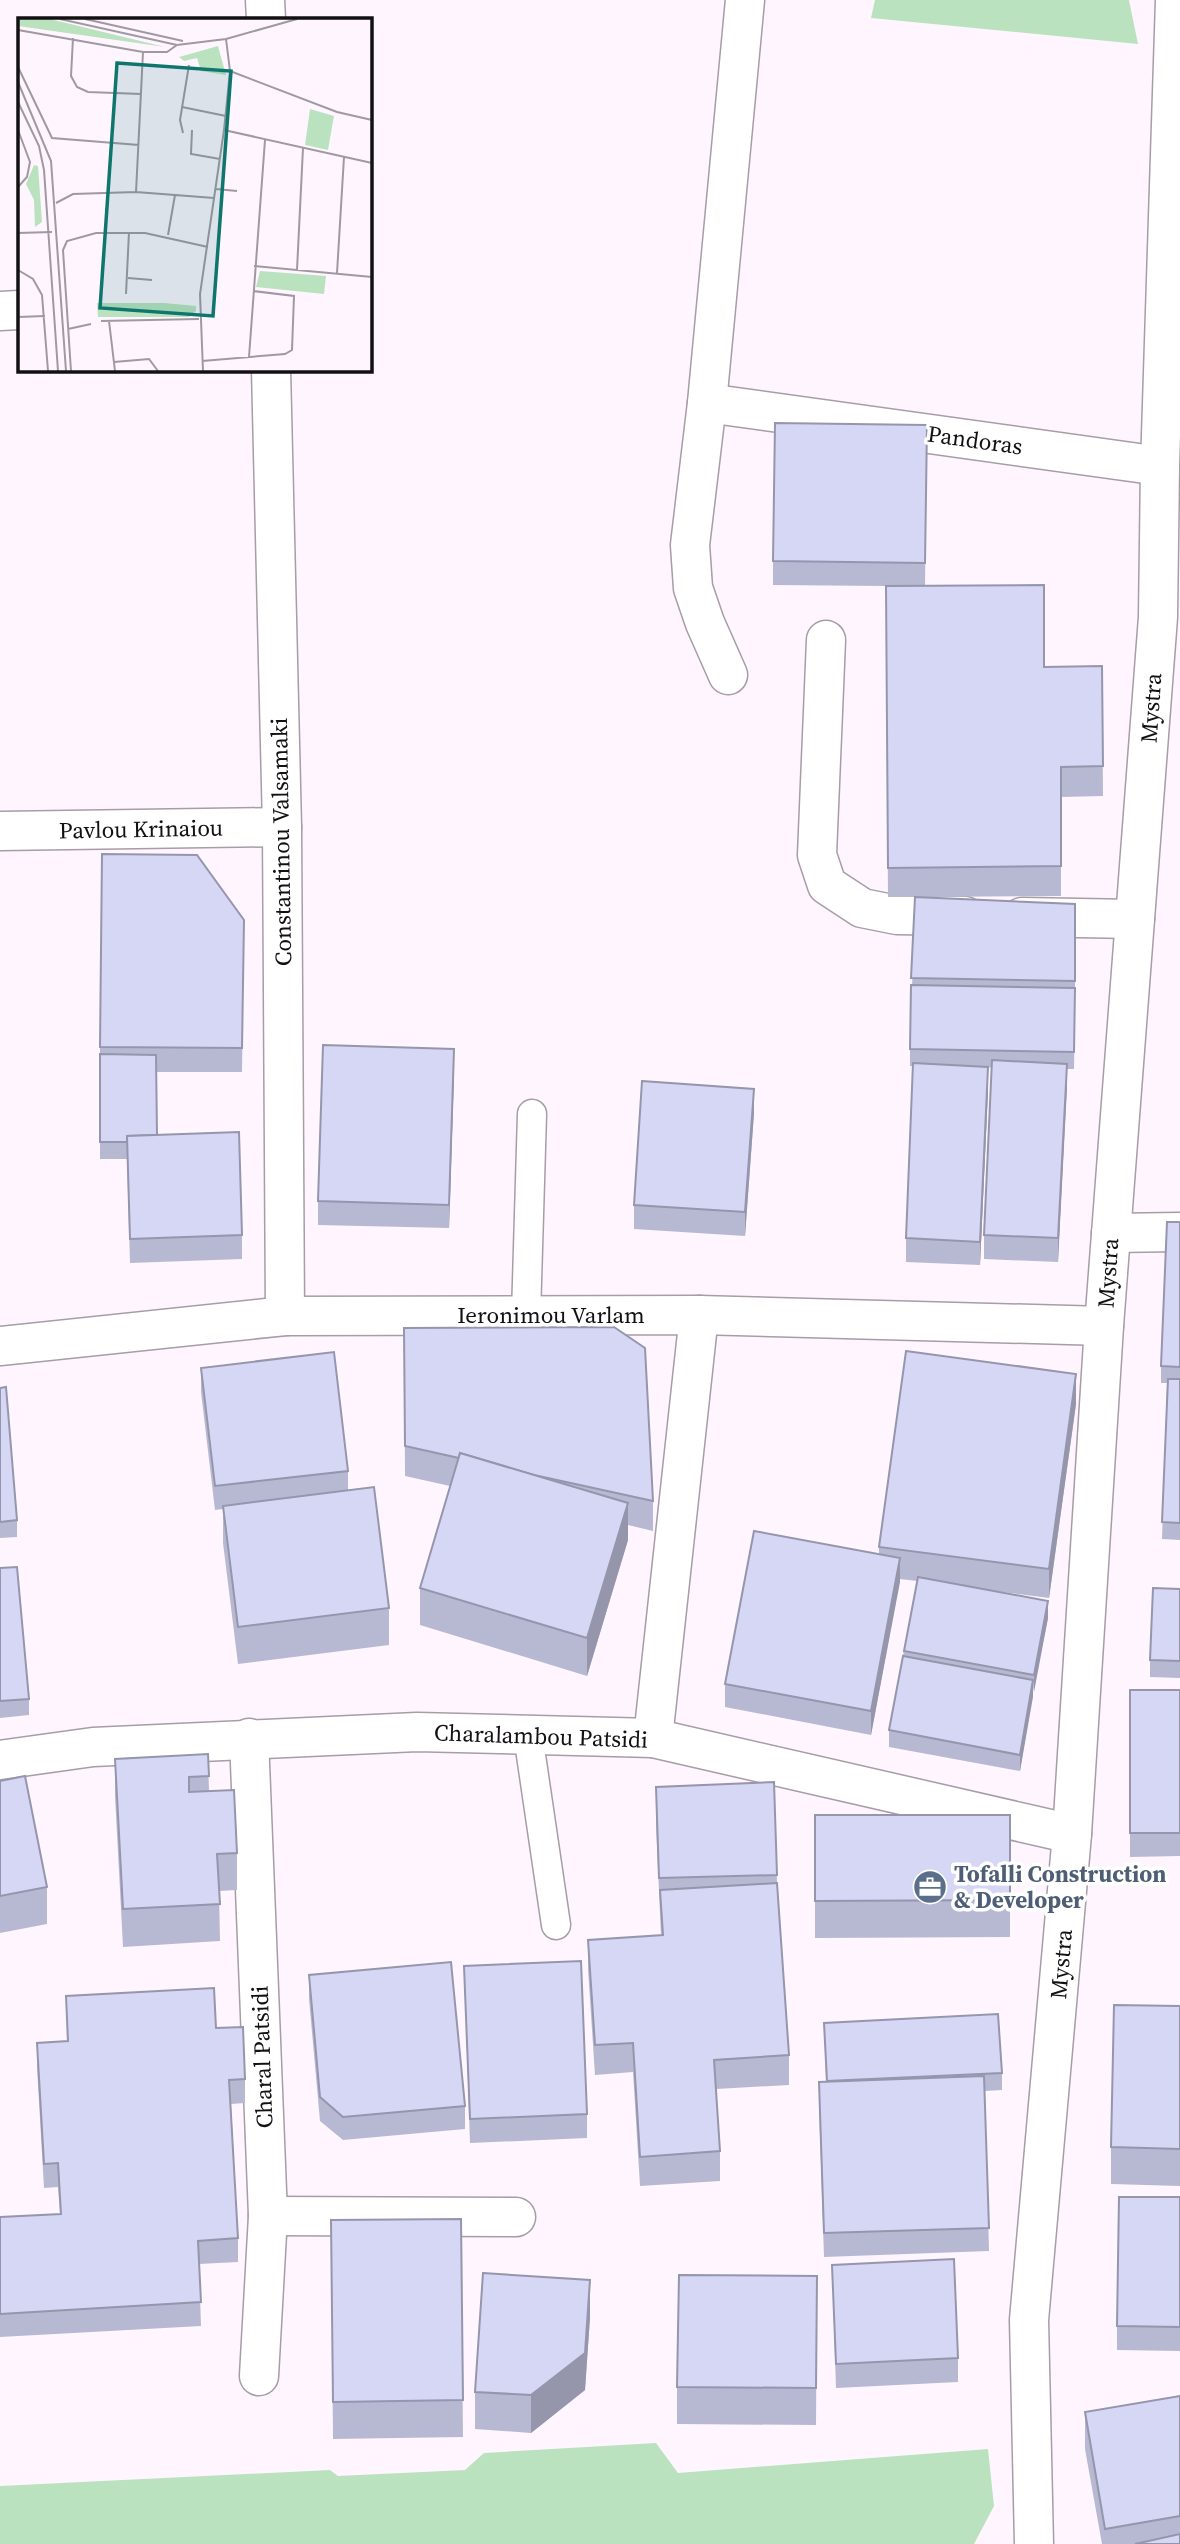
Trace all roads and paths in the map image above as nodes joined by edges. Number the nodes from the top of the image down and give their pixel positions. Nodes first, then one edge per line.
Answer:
1 (265, 0) edge
2 (745, 0) edge
3 (1177, 1) edge
4 (266, 18) edge
5 (18, 310) edge
6 (0, 311) edge
7 (271, 371) edge
8 (707, 403) junction
9 (1160, 466) junction
10 (1169, 619) edge
11 (826, 639) dead end
12 (728, 675) dead end
13 (282, 827) junction
14 (0, 831) edge
15 (1135, 919) junction
16 (532, 1114) dead end
17 (1180, 1232) edge
18 (1111, 1233) junction
19 (526, 1315) junction
20 (699, 1315) junction
21 (285, 1316) junction
22 (1104, 1326) junction
23 (0, 1346) edge
24 (528, 1735) junction
25 (249, 1738) junction
26 (653, 1738) junction
27 (0, 1760) edge
28 (1072, 1834) junction
29 (556, 1925) dead end
30 (268, 2216) junction
31 (516, 2217) dead end
32 (258, 2376) dead end
33 (1034, 2544) edge

1 - 4 street
2 - 8 street
3 - 9 street, Mystra
5 - 6 street
7 - 13 street, Constantinou Valsamaki
8 - 9 street, Pandoras
8 - 12 street
9 - 10 street, Mystra
10 - 15 street, Mystra
11 - 15 street
13 - 14 street, Pavlou Krinaiou
13 - 21 street, Constantinou Valsamaki
15 - 18 street, Mystra
16 - 19 lane
17 - 18 street
18 - 22 street, Mystra
19 - 20 street, Ieronimou Varlam
19 - 21 street, Ieronimou Varlam
20 - 22 street, Ieronimou Varlam
20 - 26 street
21 - 23 street, Ieronimou Varlam
22 - 28 street, Mystra
24 - 25 street, Charalambou Patsidi
24 - 26 street, Charalambou Patsidi
24 - 29 lane
25 - 27 street, Charalambou Patsidi
25 - 30 street, Charal Patsidi
26 - 28 street, Charalambou Patsidi
28 - 33 street, Mystra
30 - 31 street
30 - 32 street, Charal Patsidi

